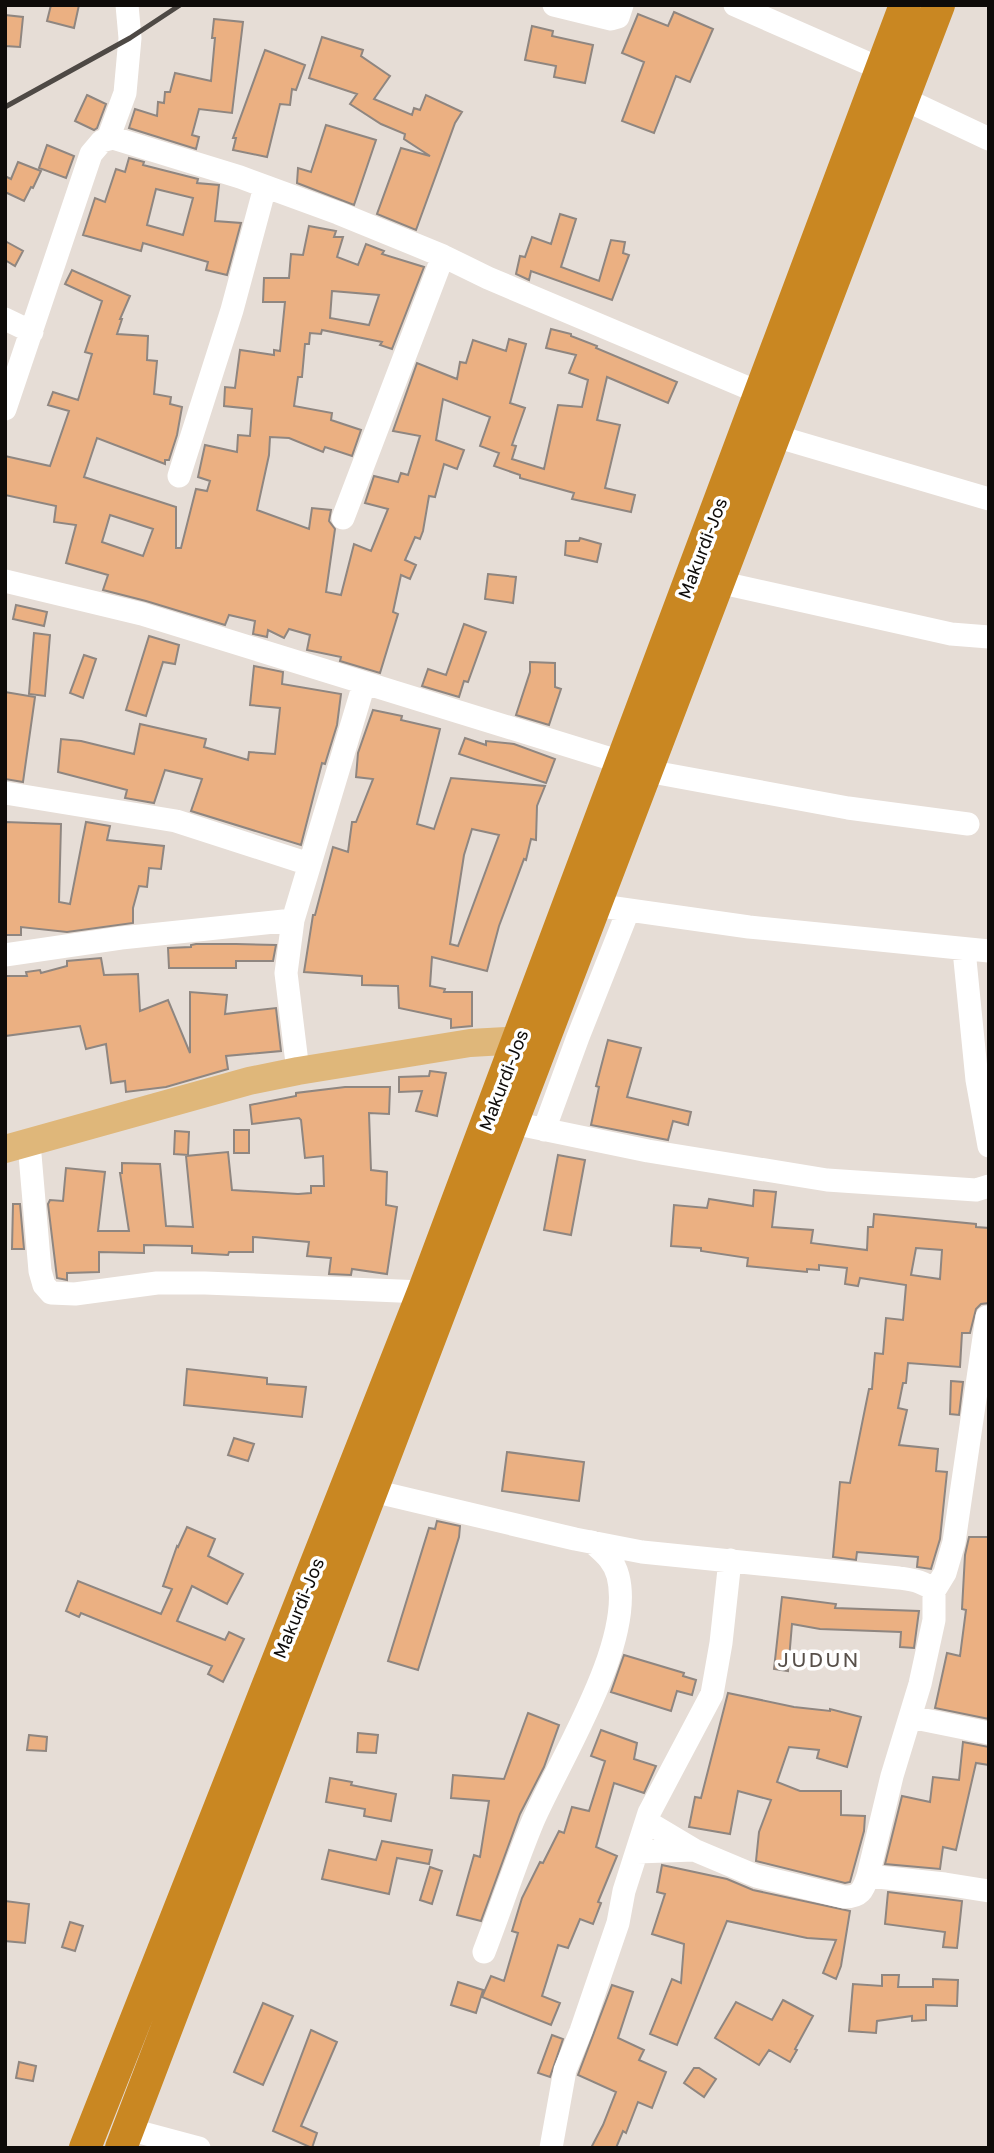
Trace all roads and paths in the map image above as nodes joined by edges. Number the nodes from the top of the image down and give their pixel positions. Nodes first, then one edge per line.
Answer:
1 (127, 5) edge
2 (555, 5) edge
3 (622, 5) edge
4 (735, 5) edge
5 (905, 5) edge
6 (939, 5) edge
7 (881, 69) junction
8 (902, 98) junction
9 (107, 139) junction
10 (989, 139) edge
11 (265, 187) junction
12 (443, 256) junction
13 (5, 319) edge
14 (32, 332) junction
15 (760, 393) junction
16 (5, 409) edge
17 (775, 436) junction
18 (179, 476) dead end
19 (989, 499) edge
20 (343, 518) dead end
21 (5, 581) edge
22 (718, 582) junction
23 (989, 637) edge
24 (364, 684) junction
25 (634, 766) junction
26 (5, 793) edge
27 (968, 824) dead end
28 (309, 864) junction
29 (594, 905) junction
30 (628, 911) junction
31 (293, 920) junction
32 (964, 950) junction
33 (989, 951) edge
34 (5, 955) edge
35 (578, 1037) junction
36 (532, 1039) junction
37 (298, 1071) junction
38 (513, 1123) junction
39 (544, 1130) junction
40 (17, 1146) edge
41 (989, 1146) edge
42 (989, 1186) edge
43 (423, 1292) junction
44 (987, 1317) edge
45 (373, 1491) junction
46 (592, 1542) junction
47 (730, 1560) junction
48 (934, 1591) junction
49 (910, 1717) junction
50 (989, 1733) edge
51 (647, 1822) junction
52 (694, 1850) junction
53 (637, 1852) junction
54 (868, 1877) junction
55 (989, 1891) edge
56 (484, 1951) dead end
57 (125, 2138) edge
58 (85, 2148) edge
59 (199, 2148) edge
60 (551, 2148) edge

1 - 9 street
2 - 3 street
4 - 7 street
5 - 7 highway, Makurdi-Jos
6 - 8 highway, Makurdi-Jos
7 - 15 highway, Makurdi-Jos
8 - 10 street
8 - 17 highway, Makurdi-Jos
9 - 11 street
9 - 14 street
11 - 12 street
11 - 18 street
12 - 15 street
12 - 20 street
13 - 14 street
14 - 16 street
15 - 25 highway, Makurdi-Jos
17 - 19 street
17 - 22 highway, Makurdi-Jos
21 - 24 street
22 - 23 street
22 - 25 highway, Makurdi-Jos
24 - 25 street
24 - 28 street
25 - 27 street
25 - 29 highway, Makurdi-Jos
25 - 36 highway, Makurdi-Jos
26 - 28 street
28 - 31 street
29 - 30 street
29 - 36 highway, Makurdi-Jos
30 - 32 street
30 - 35 street
31 - 34 street
31 - 37 street
32 - 33 street
32 - 41 street
35 - 36 street
35 - 39 street
36 - 37 main road
36 - 38 highway, Makurdi-Jos
36 - 43 highway, Makurdi-Jos
37 - 40 main road
38 - 39 street
38 - 45 highway, Makurdi-Jos
39 - 42 street
40 - 43 street
43 - 58 highway, Makurdi-Jos
44 - 48 street
45 - 46 street
45 - 57 highway, Makurdi-Jos
46 - 47 street
46 - 56 street
47 - 48 street
47 - 51 street
48 - 49 street
49 - 50 street
49 - 54 street
51 - 52 street
51 - 53 street
52 - 53 street
52 - 54 street
53 - 60 street
54 - 55 street
57 - 59 street

